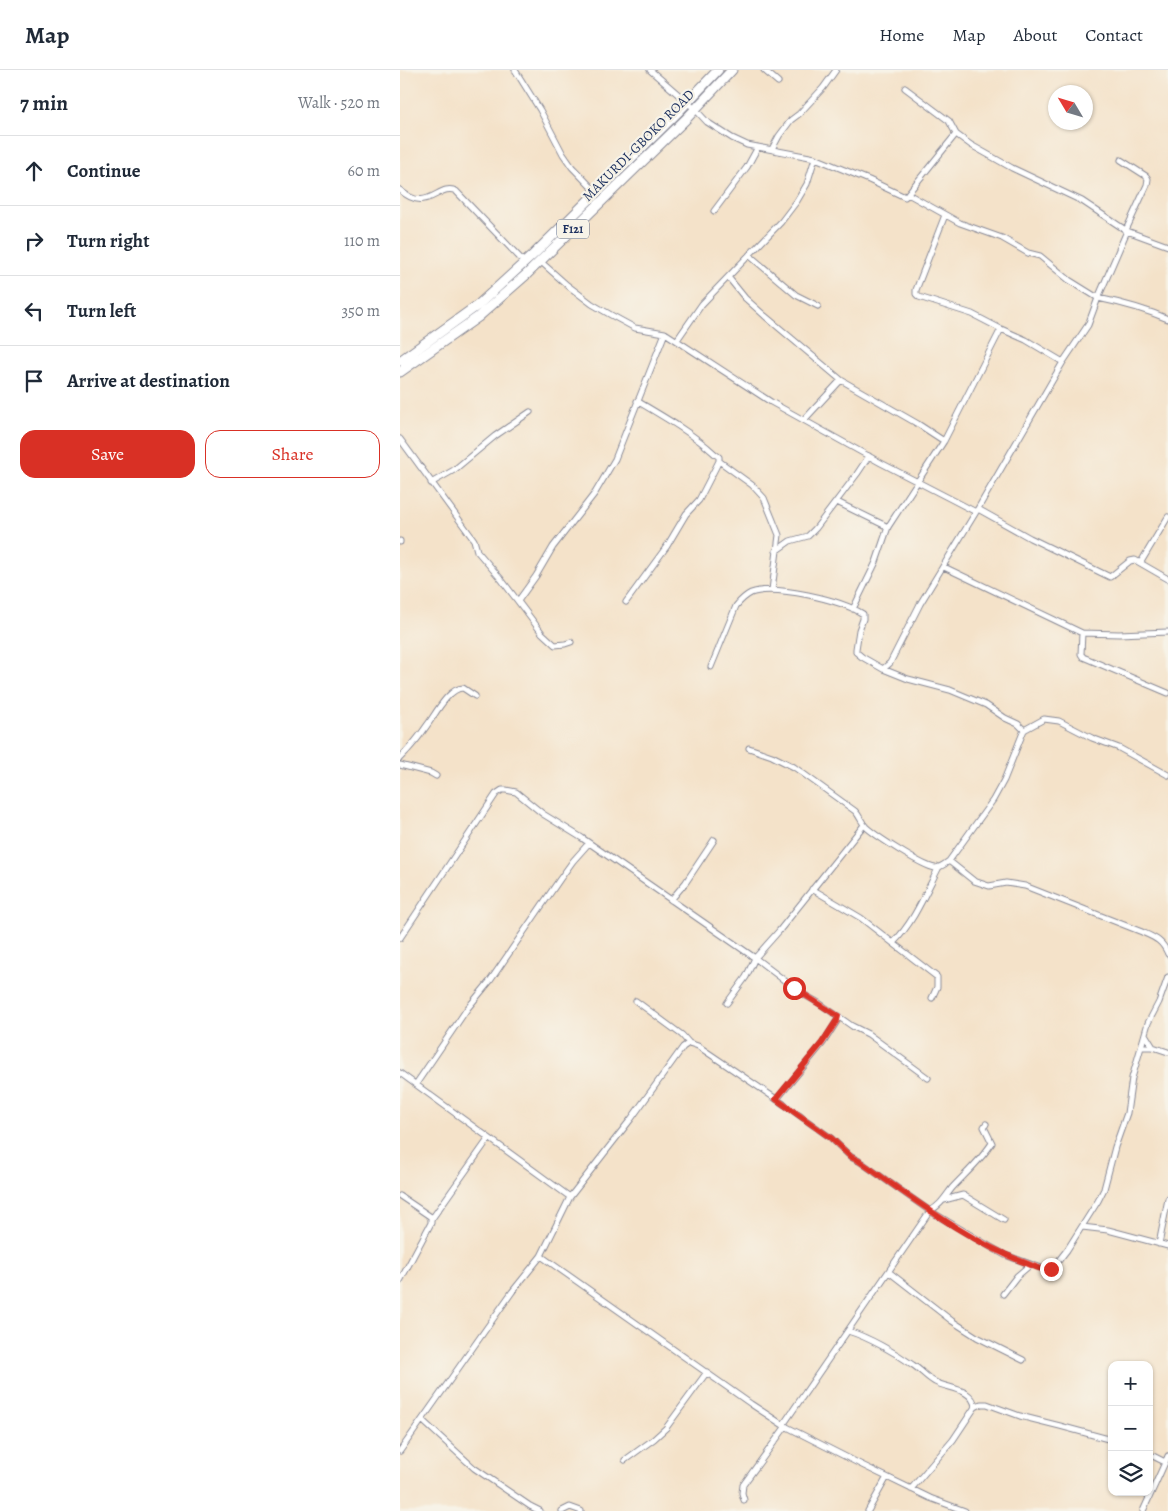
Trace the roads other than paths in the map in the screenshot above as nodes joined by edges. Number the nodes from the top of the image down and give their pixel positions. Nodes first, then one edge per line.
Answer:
1 (514, 70) edge
2 (650, 70) edge
3 (718, 70) edge
4 (732, 70) edge
5 (764, 70) edge
6 (836, 70) edge
7 (778, 82) dead end
8 (905, 88) dead end
9 (687, 103) junction
10 (695, 110) junction
11 (956, 134) junction
12 (758, 147) junction
13 (772, 149) junction
14 (815, 158) junction
15 (1121, 160) dead end
16 (400, 190) edge
17 (596, 192) junction
18 (908, 194) junction
19 (714, 211) dead end
20 (945, 214) junction
21 (1126, 230) junction
22 (1168, 246) edge
23 (749, 255) junction
24 (540, 261) junction
25 (524, 262) junction
26 (728, 277) junction
27 (1098, 298) junction
28 (818, 306) dead end
29 (1168, 319) edge
30 (1001, 329) junction
31 (665, 333) junction
32 (677, 340) junction
33 (400, 361) edge
34 (1063, 362) junction
35 (400, 372) edge
36 (841, 380) junction
37 (637, 401) junction
38 (530, 412) dead end
39 (804, 420) junction
40 (400, 438) edge
41 (944, 441) junction
42 (869, 456) junction
43 (719, 461) junction
44 (917, 481) junction
45 (431, 483) junction
46 (837, 502) junction
47 (977, 510) junction
48 (1168, 517) edge
49 (888, 528) junction
50 (778, 535) junction
51 (790, 541) junction
52 (776, 551) junction
53 (1141, 562) junction
54 (944, 567) junction
55 (1168, 578) edge
56 (772, 590) junction
57 (518, 601) junction
58 (626, 602) dead end
59 (853, 609) junction
60 (1168, 632) edge
61 (1082, 633) junction
62 (571, 642) dead end
63 (890, 663) junction
64 (711, 667) dead end
65 (883, 669) junction
66 (896, 674) junction
67 (1168, 693) edge
68 (475, 696) dead end
69 (1024, 730) junction
70 (748, 748) dead end
71 (400, 758) edge
72 (400, 765) edge
73 (1168, 774) edge
74 (436, 776) dead end
75 (864, 825) junction
76 (714, 840) dead end
77 (589, 843) junction
78 (949, 861) junction
79 (938, 868) junction
80 (812, 889) junction
81 (671, 900) junction
82 (400, 938) edge
83 (894, 943) junction
84 (1168, 954) edge
85 (755, 958) junction
86 (1168, 977) edge
87 (932, 998) dead end
88 (636, 1001) dead end
89 (727, 1003) dead end
90 (838, 1016) junction
91 (1145, 1034) junction
92 (689, 1043) junction
93 (1153, 1047) junction
94 (1141, 1048) junction
95 (1168, 1052) edge
96 (400, 1073) edge
97 (928, 1078) dead end
98 (416, 1084) junction
99 (776, 1099) junction
100 (986, 1124) dead end
101 (489, 1138) junction
102 (400, 1196) edge
103 (570, 1197) junction
104 (1168, 1199) edge
105 (943, 1200) junction
106 (930, 1211) junction
107 (431, 1220) junction
108 (1004, 1220) dead end
109 (1082, 1226) junction
110 (1159, 1244) junction
111 (1168, 1246) edge
112 (541, 1256) junction
113 (1030, 1265) junction
114 (888, 1272) junction
115 (400, 1281) edge
116 (1002, 1294) dead end
117 (848, 1331) junction
118 (1023, 1360) dead end
119 (707, 1372) junction
120 (975, 1407) junction
121 (422, 1420) junction
122 (785, 1425) junction
123 (1108, 1439) edge
124 (400, 1451) edge
125 (1153, 1456) edge
126 (1168, 1456) edge
127 (624, 1460) dead end
128 (1165, 1462) junction
129 (887, 1477) junction
130 (911, 1489) junction
131 (744, 1500) dead end
132 (540, 1511) edge
133 (562, 1511) edge
134 (581, 1511) edge
135 (868, 1511) edge
136 (962, 1511) edge
137 (1143, 1511) edge

1 - 17 street
2 - 9 street
3 - 9 main road, F121
4 - 10 main road, MAKURDI-GBOKO ROAD / F121
5 - 7 street
6 - 13 street
8 - 11 street
9 - 10 street
9 - 17 main road, F121
10 - 12 street
10 - 24 main road, MAKURDI-GBOKO ROAD / F121
11 - 18 street
11 - 21 street
12 - 13 street
12 - 19 street
13 - 14 street
14 - 18 street
14 - 23 street
15 - 21 street
16 - 25 street
17 - 25 main road, F121
18 - 20 street
20 - 27 street
20 - 30 street
21 - 22 street
21 - 27 street
23 - 26 street
23 - 28 street
24 - 31 street
24 - 35 main road, MAKURDI-GBOKO ROAD / F121
25 - 33 main road, F121
26 - 32 street
26 - 36 street
27 - 29 street
27 - 34 street
30 - 34 street
30 - 41 street
31 - 32 street
31 - 37 street
32 - 39 street
34 - 47 street
36 - 39 street
36 - 41 street
37 - 43 street
37 - 57 street
38 - 45 street
39 - 42 street
40 - 45 street
41 - 44 street
42 - 44 street
42 - 46 street
43 - 50 street
43 - 58 street
44 - 47 street
44 - 49 street
45 - 57 street
46 - 49 street
46 - 51 street
47 - 53 street
47 - 54 street
48 - 53 street
49 - 59 street
50 - 51 street
50 - 52 street
51 - 52 street
52 - 56 street
53 - 55 street
54 - 61 street
54 - 63 street
56 - 59 street
56 - 64 street
57 - 62 street
59 - 65 street
60 - 61 street
61 - 67 street
63 - 65 street
63 - 66 street
65 - 66 street
66 - 69 street
68 - 71 street
69 - 73 street
69 - 78 street
70 - 75 street
72 - 74 street
75 - 79 street
75 - 80 street
76 - 81 street
77 - 81 street
77 - 82 street
77 - 98 street
78 - 79 street
78 - 84 street
79 - 83 street
80 - 83 street
80 - 85 street
81 - 85 street
83 - 87 street
85 - 89 street
85 - 90 street
86 - 91 street
88 - 92 street
90 - 97 street
90 - 99 street
91 - 93 street
91 - 94 street
92 - 99 street
92 - 103 street
93 - 94 street
93 - 95 street
94 - 109 street
96 - 98 street
98 - 101 street
99 - 106 street
100 - 105 street
101 - 103 street
101 - 107 street
102 - 107 street
103 - 112 street
104 - 110 street
105 - 106 street
105 - 108 street
106 - 113 street
106 - 114 street
107 - 115 street
109 - 110 street
109 - 113 street
110 - 111 street
112 - 119 street
112 - 121 street
113 - 116 street
114 - 117 street
114 - 118 street
117 - 120 street
117 - 122 street
119 - 122 street
119 - 127 street
120 - 123 street
120 - 130 street
121 - 124 street
121 - 132 street
122 - 129 street
122 - 131 street
125 - 128 street
126 - 128 street
128 - 137 street
129 - 130 street
129 - 135 street
130 - 136 street
133 - 134 street

